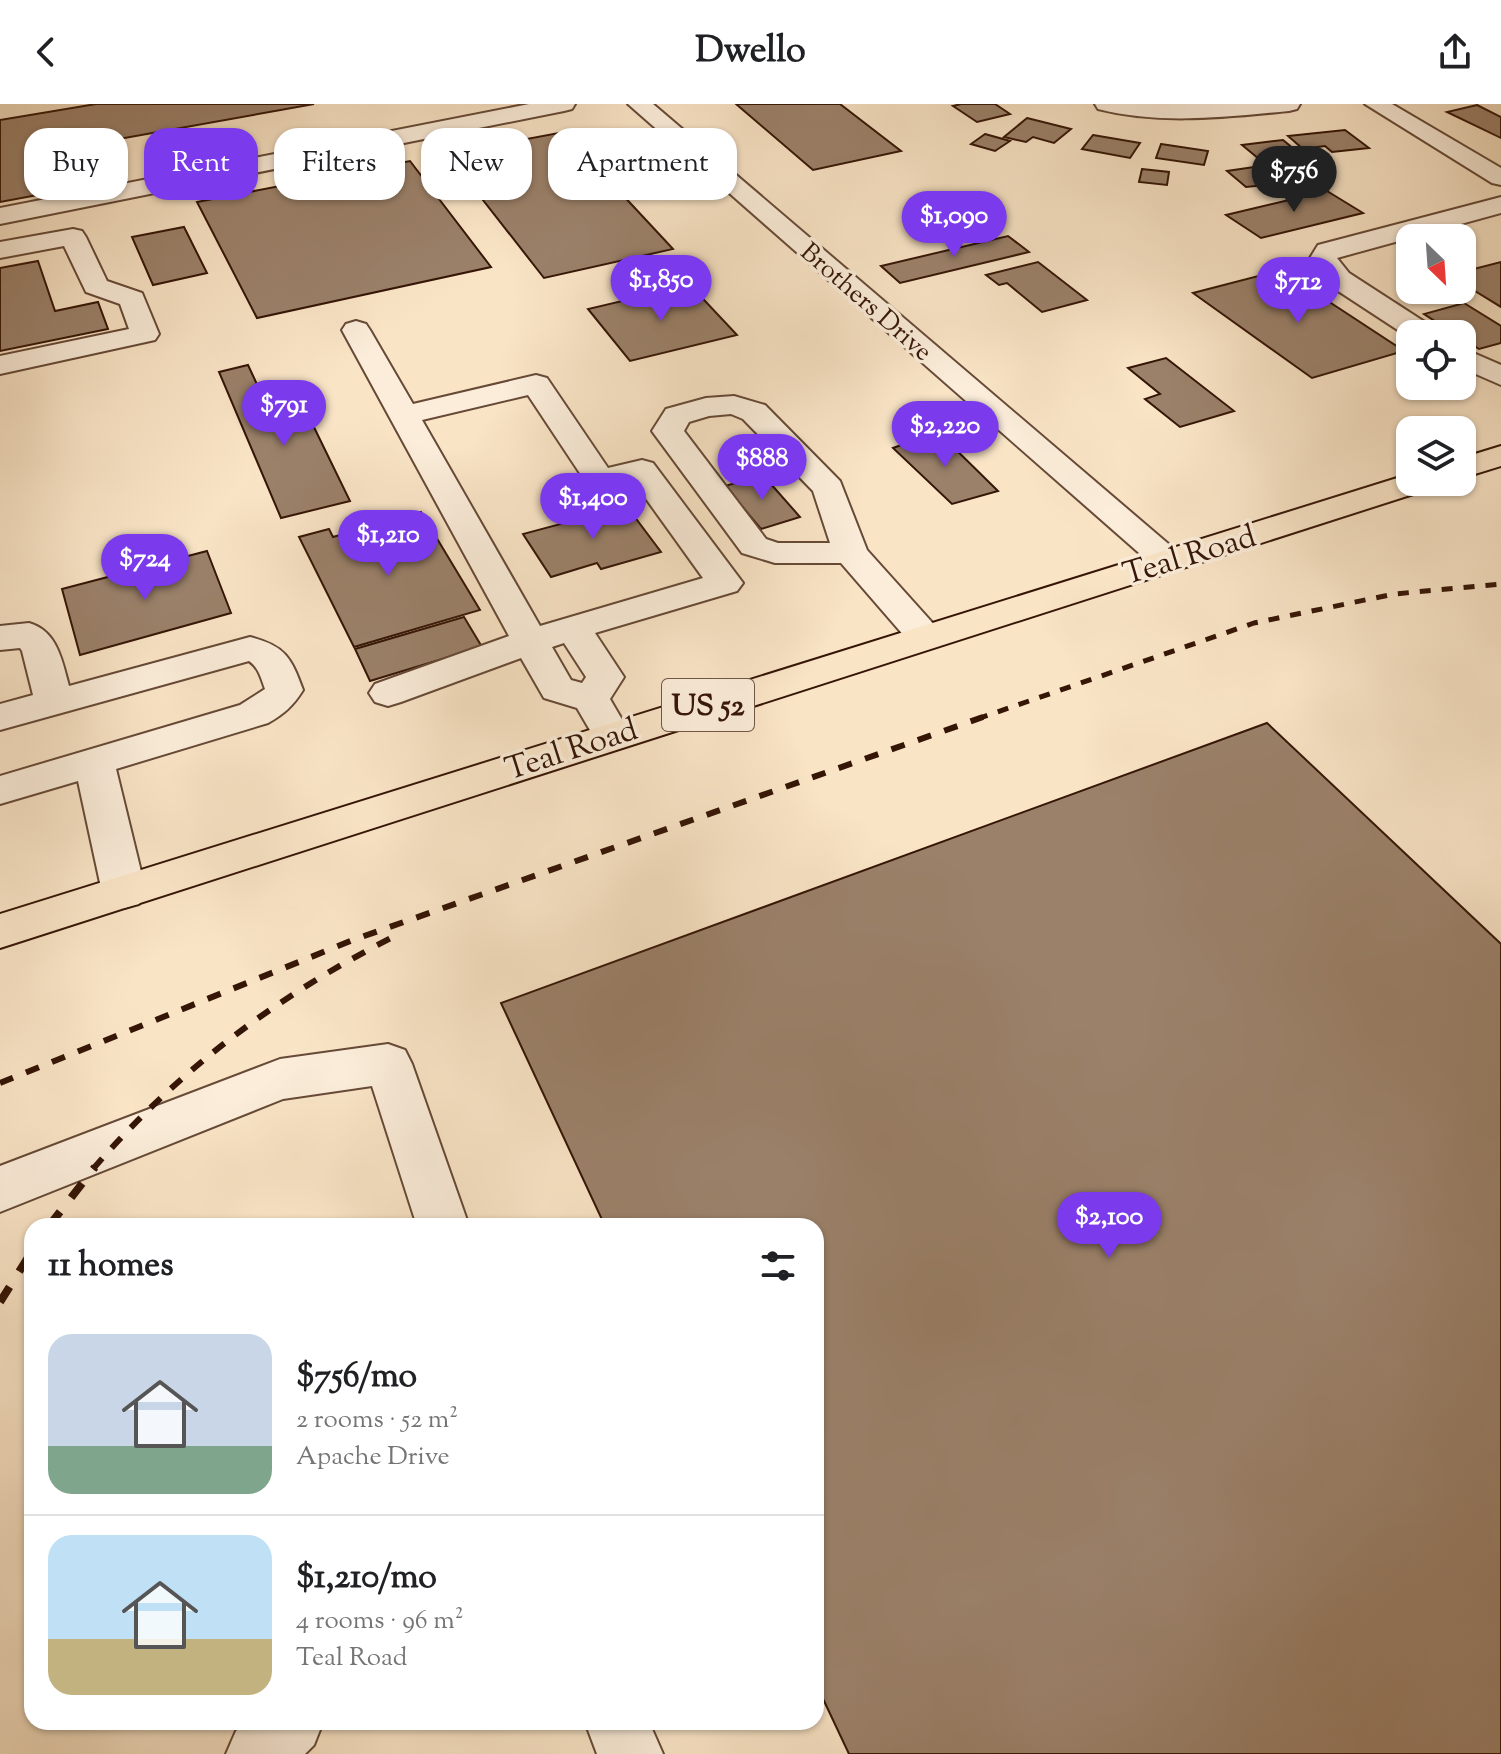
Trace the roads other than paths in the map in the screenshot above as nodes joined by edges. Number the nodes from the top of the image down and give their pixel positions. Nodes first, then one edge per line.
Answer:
1 (442, 104) edge
2 (564, 104) edge
3 (639, 104) edge
4 (1106, 104) edge
5 (1289, 104) edge
6 (1376, 104) edge
7 (464, 122) junction
8 (1498, 174) edge
9 (1501, 205) edge
10 (0, 216) edge
11 (0, 250) edge
12 (1402, 320) edge
13 (356, 330) dead end
14 (1476, 364) edge
15 (0, 365) edge
16 (1501, 376) edge
17 (404, 415) junction
18 (1501, 456) edge
19 (1476, 464) edge
20 (1396, 489) edge
21 (851, 553) junction
22 (1167, 560) junction
23 (573, 628) junction
24 (925, 637) junction
25 (0, 638) edge
26 (529, 641) junction
27 (388, 693) dead end
28 (591, 699) junction
29 (54, 702) junction
30 (0, 717) edge
31 (613, 735) junction
32 (94, 761) junction
33 (0, 790) edge
34 (124, 892) junction
35 (0, 931) edge
36 (0, 1189) edge
37 (440, 1218) edge
38 (283, 1730) edge
39 (620, 1730) edge
40 (259, 1754) edge
41 (630, 1754) edge

1 - 7 street
2 - 7 street
3 - 22 street, Brothers Drive
4 - 5 street
6 - 8 street
7 - 10 street
9 - 12 street
11 - 15 street
13 - 17 street
14 - 16 street
17 - 23 street
17 - 26 street
18 - 19 main road
20 - 22 main road, Teal Road / US 52
21 - 21 street
21 - 24 street
22 - 24 main road, Teal Road / US 52
23 - 26 street
23 - 28 street
24 - 31 main road, Teal Road / US 52
25 - 29 street
26 - 27 street
26 - 28 street
28 - 31 street
29 - 30 street
29 - 32 street
31 - 34 main road, Teal Road / US 52
32 - 33 street
32 - 34 street
34 - 35 main road, Teal Road / US 52
36 - 37 street
38 - 40 street
39 - 41 street

